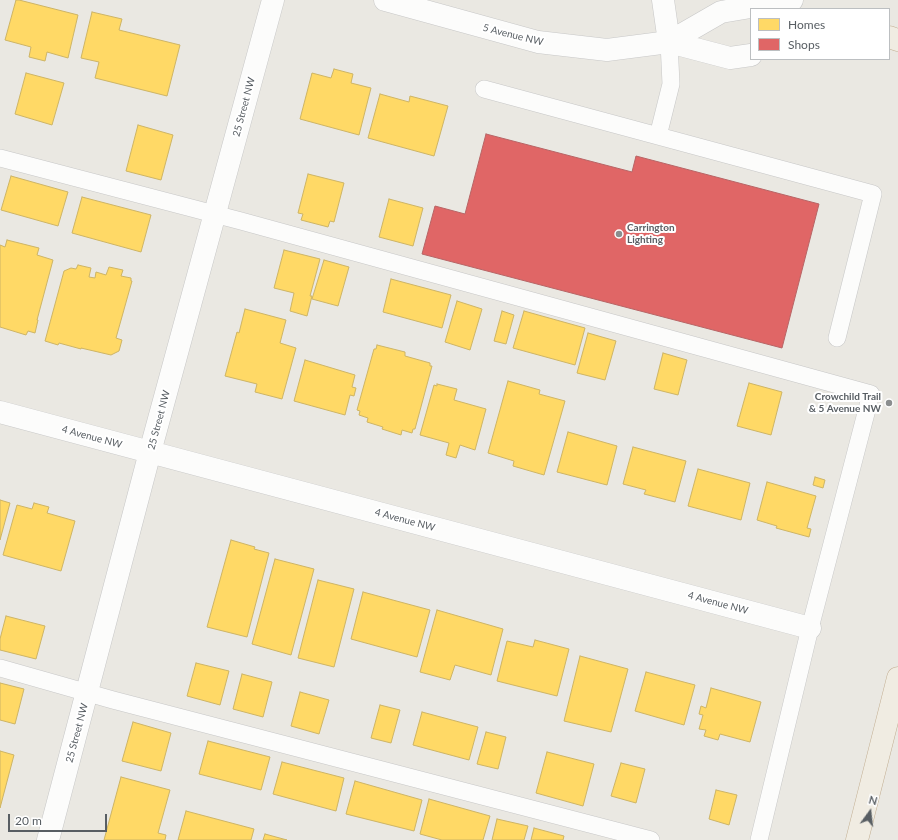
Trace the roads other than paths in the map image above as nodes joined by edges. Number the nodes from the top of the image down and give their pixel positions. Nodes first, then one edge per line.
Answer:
1 (273, 0) edge
2 (385, 0) edge
3 (664, 0) edge
4 (792, 0) edge
5 (669, 42) junction
6 (750, 54) edge
7 (484, 89) dead end
8 (658, 136) junction
9 (0, 158) edge
10 (215, 214) junction
11 (837, 338) dead end
12 (0, 412) edge
13 (150, 452) junction
14 (810, 628) junction
15 (0, 668) edge
16 (898, 678) edge
17 (88, 692) junction
18 (48, 840) edge
19 (651, 840) edge
20 (759, 840) edge
21 (857, 840) edge

1 - 10 street, 25 Street NW
2 - 5 street, 5 Avenue NW
3 - 5 street
4 - 5 street, 5 Avenue NW
5 - 6 street, 5 Avenue NW
5 - 8 lane
7 - 8 lane
8 - 11 lane
9 - 10 lane
10 - 13 street, 25 Street NW
10 - 14 lane
12 - 13 street, 4 Avenue NW
13 - 14 street, 4 Avenue NW
13 - 17 street, 25 Street NW
14 - 20 lane
15 - 17 lane
16 - 21 highway
17 - 18 street, 25 Street NW
17 - 19 lane

